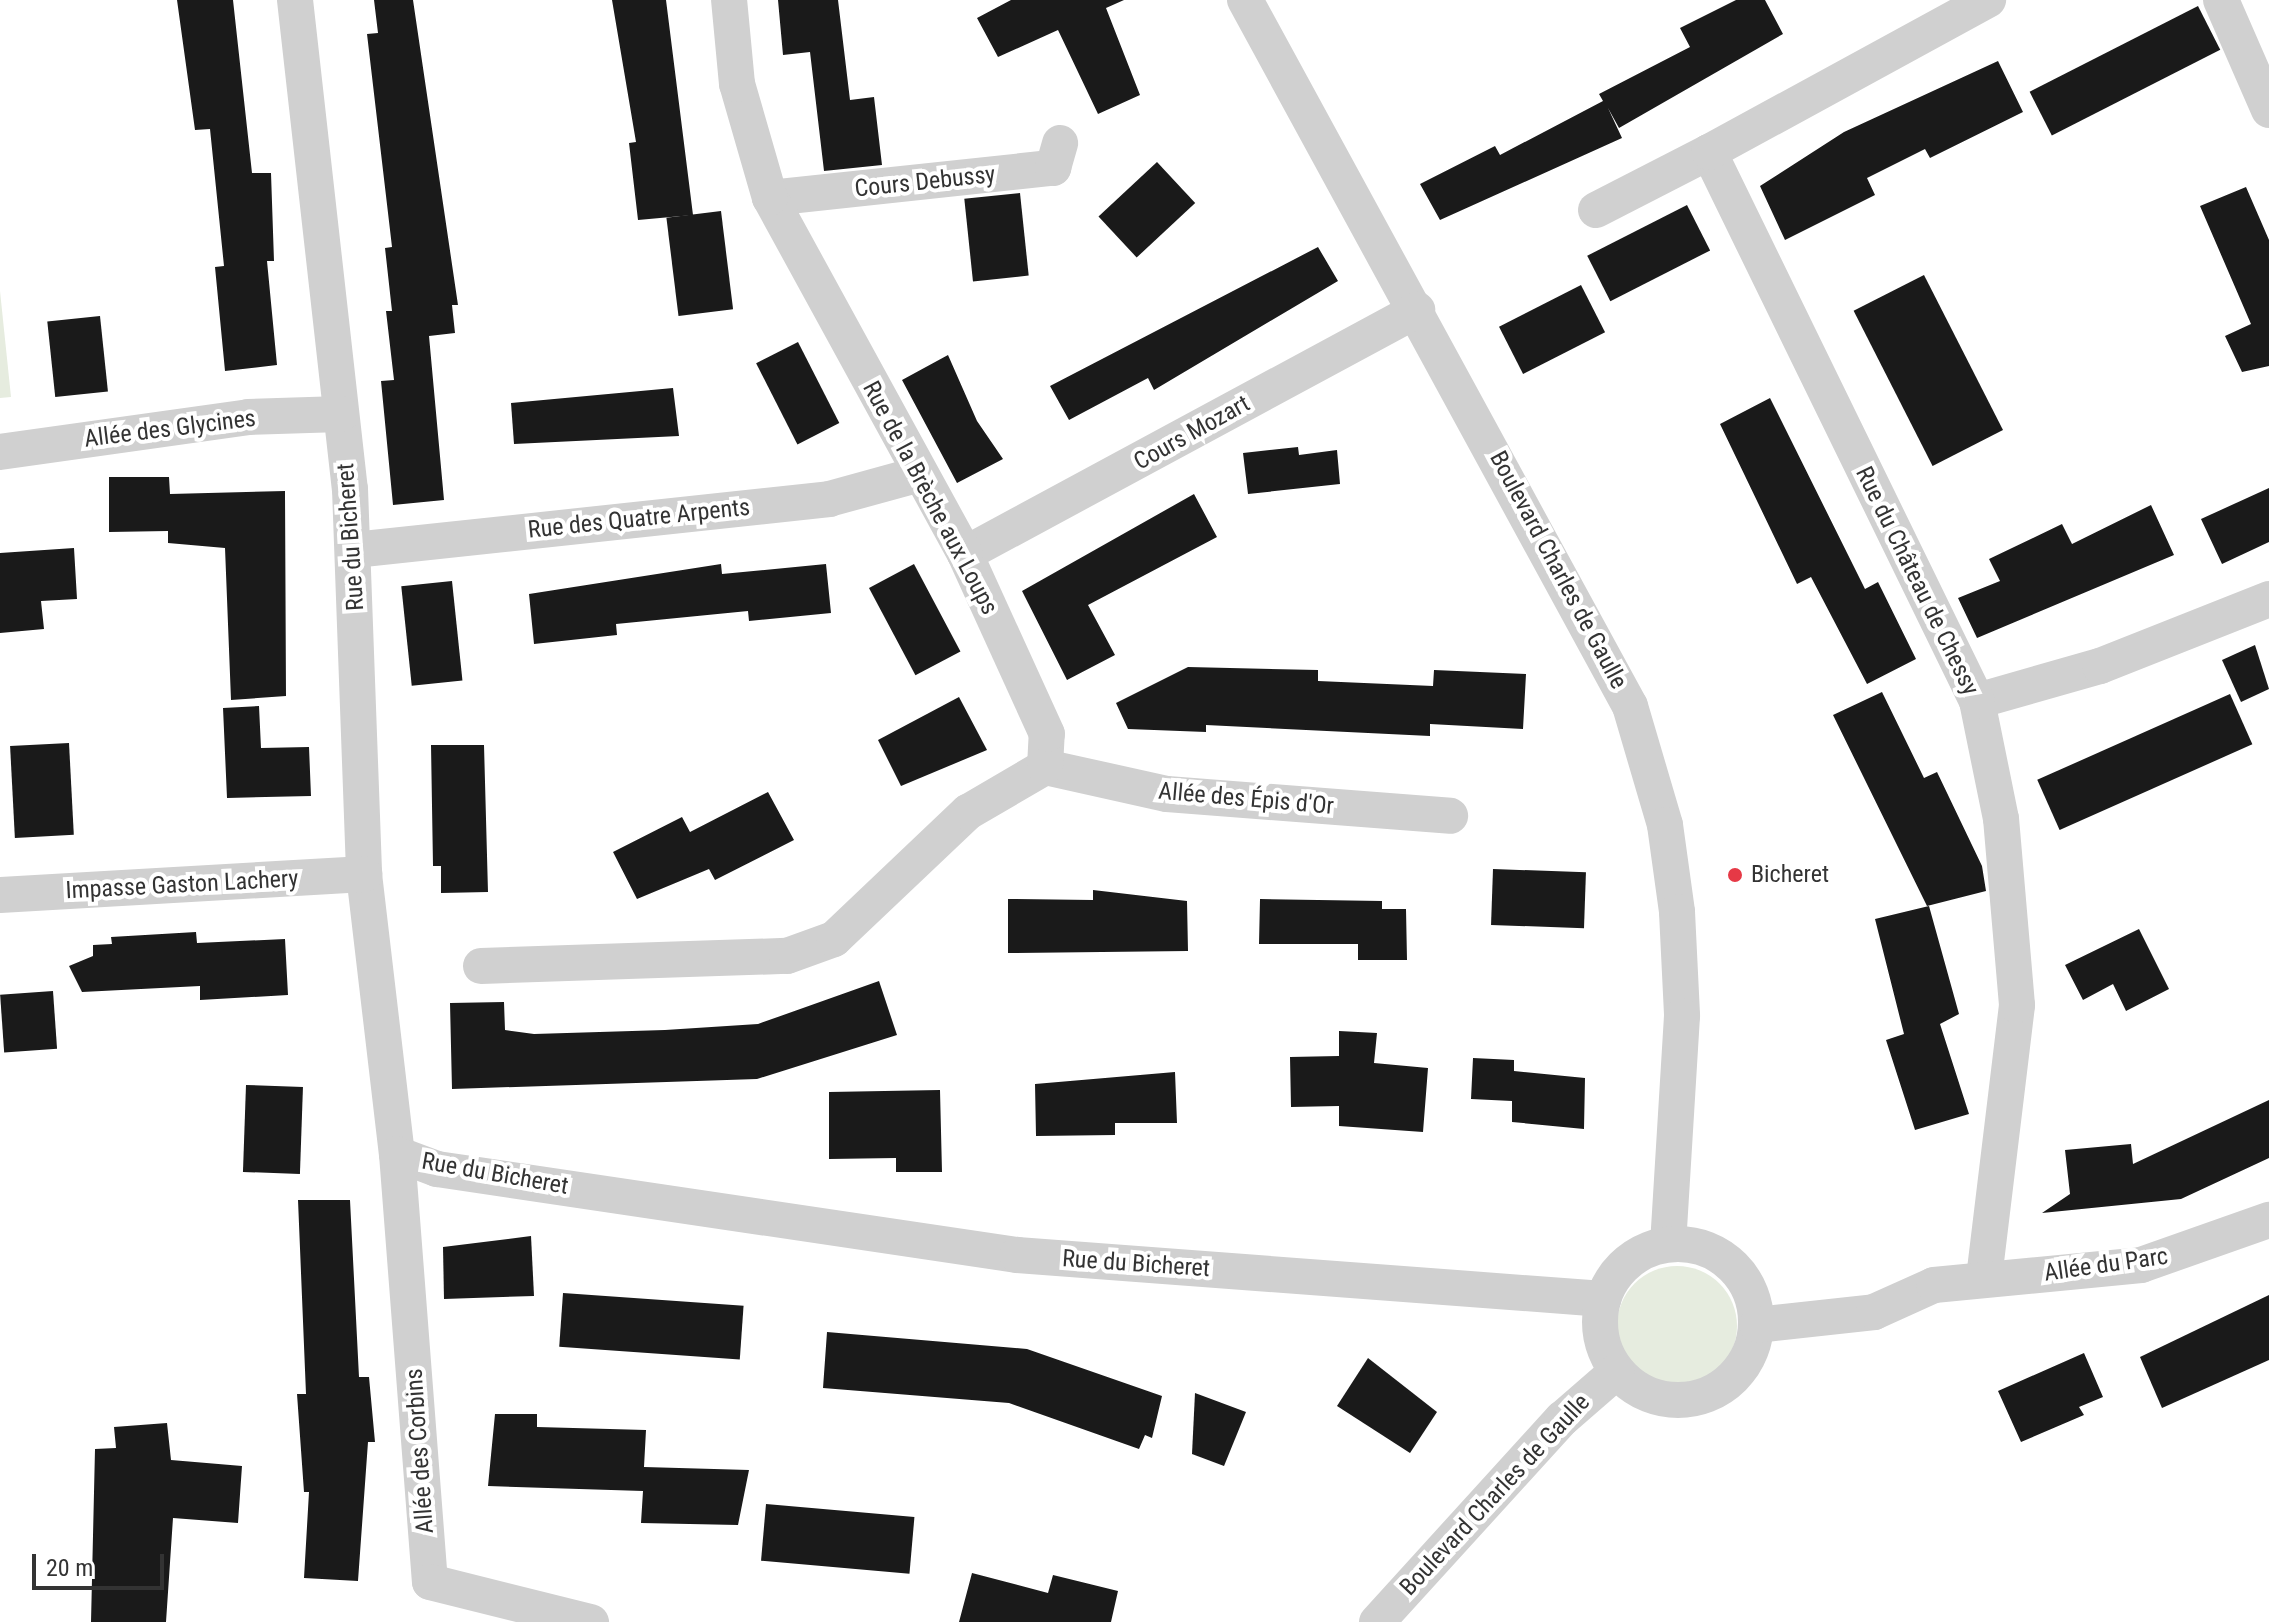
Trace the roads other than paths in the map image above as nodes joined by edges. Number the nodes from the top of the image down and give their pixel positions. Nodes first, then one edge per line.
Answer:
1 (295, 0) edge
2 (729, 0) edge
3 (1245, 0) edge
4 (1988, 0) edge
5 (2221, 0) edge
6 (2269, 110) edge
7 (1060, 143) dead end
8 (1709, 152) junction
9 (770, 198) junction
10 (1596, 210) dead end
11 (1417, 310) junction
12 (341, 414) junction
13 (0, 452) edge
14 (920, 474) junction
15 (354, 550) junction
16 (965, 554) junction
17 (2269, 599) edge
18 (1977, 701) junction
19 (1045, 767) junction
20 (1450, 816) dead end
21 (364, 874) junction
22 (0, 895) edge
23 (481, 966) dead end
24 (397, 1154) junction
25 (2269, 1220) edge
26 (1668, 1244) junction
27 (1984, 1278) junction
28 (1603, 1299) junction
29 (1757, 1325) junction
30 (1616, 1372) junction
31 (591, 1622) edge
32 (1377, 1622) edge

1 - 12 street, Rue du Bicheret
2 - 9 street, Rue de la Brèche aux Loups
3 - 11 street, Boulevard Charles de Gaulle
4 - 8 street
5 - 6 street
7 - 9 street, Cours Debussy
8 - 10 street
8 - 18 street, Rue du Château de Chessy
9 - 14 street, Rue de la Brèche aux Loups
11 - 16 street, Cours Mozart
11 - 26 street, Boulevard Charles de Gaulle
12 - 13 street, Allée des Glycines
12 - 15 street, Rue du Bicheret
14 - 15 street, Rue des Quatre Arpents
14 - 16 street, Rue de la Brèche aux Loups
15 - 21 street, Rue du Bicheret
16 - 19 street, Rue de la Brèche aux Loups
17 - 18 street
18 - 27 street, Rue du Château de Chessy
19 - 20 street, Allée des Épis d'Or
19 - 23 street
21 - 22 street, Impasse Gaston Lachery
21 - 24 street, Rue du Bicheret
24 - 28 street, Rue du Bicheret
24 - 31 street, Allée des Corbins
25 - 27 street, Allée du Parc
26 - 28 street
26 - 29 street
27 - 29 street, Allée du Parc
28 - 30 street
29 - 30 street
30 - 32 street, Boulevard Charles de Gaulle

